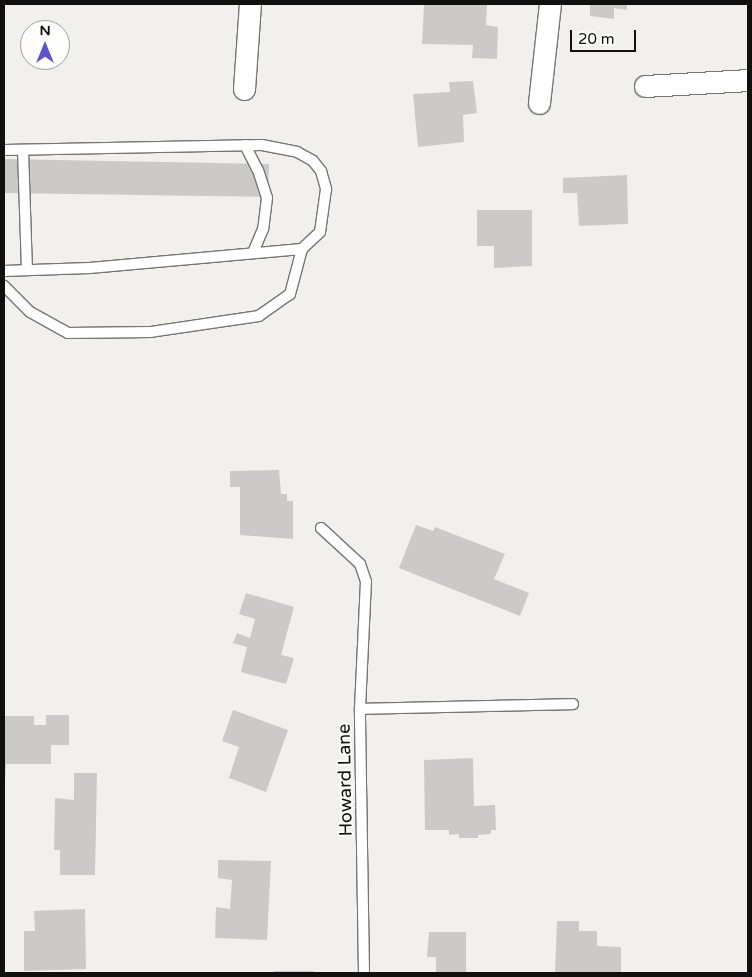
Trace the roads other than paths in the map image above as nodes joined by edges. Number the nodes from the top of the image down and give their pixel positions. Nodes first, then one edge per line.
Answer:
1 (250, 4) edge
2 (550, 4) edge
3 (748, 80) edge
4 (645, 86) dead end
5 (244, 89) dead end
6 (539, 103) dead end
7 (245, 145) junction
8 (4, 150) edge
9 (23, 150) junction
10 (302, 249) junction
11 (253, 253) junction
12 (27, 270) junction
13 (4, 271) edge
14 (4, 286) edge
15 (321, 528) dead end
16 (573, 704) dead end
17 (360, 709) junction
18 (364, 973) edge

1 - 5 street
2 - 6 street
3 - 4 street
7 - 9 lane
7 - 10 lane
7 - 11 lane
8 - 9 lane
9 - 12 lane
10 - 11 lane
10 - 14 lane
11 - 12 lane
12 - 13 lane
15 - 17 lane
16 - 17 lane, Howard Lane
17 - 18 lane, Howard Lane

